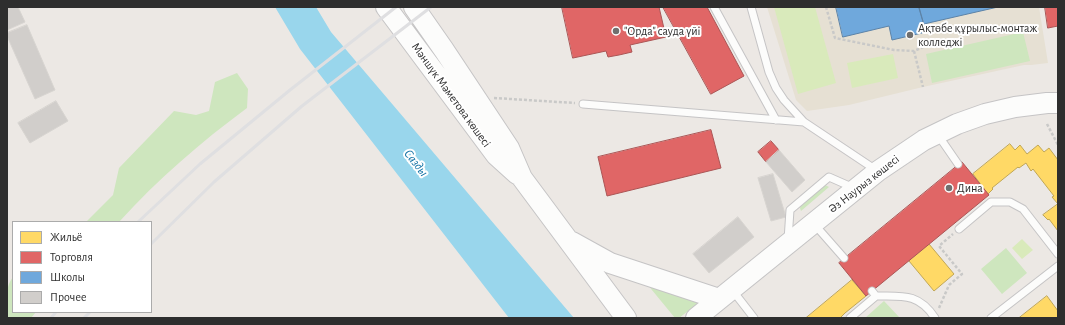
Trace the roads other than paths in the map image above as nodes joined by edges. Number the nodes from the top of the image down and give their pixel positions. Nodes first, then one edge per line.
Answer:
1 (386, 7) edge
2 (414, 7) edge
3 (714, 7) edge
4 (751, 7) edge
5 (1058, 103) edge
6 (583, 104) road end
7 (776, 120) junction
8 (804, 122) junction
9 (936, 133) junction
10 (958, 164) dead end
11 (878, 171) junction
12 (522, 178) junction
13 (856, 188) junction
14 (814, 223) junction
15 (959, 229) road end
16 (567, 240) junction
17 (788, 244) junction
18 (1058, 254) edge
19 (844, 258) dead end
20 (1058, 266) edge
21 (725, 294) junction
22 (626, 318) edge
23 (696, 318) edge
24 (754, 318) edge
25 (850, 318) edge
26 (935, 318) edge
27 (991, 318) edge

1 - 12 main road, Мәншүк Мәметова көшесі
2 - 12 main road, Мәншүк Мәметова көшесі
3 - 7 lane
4 - 8 lane
5 - 9 main road, Әз Наурыз көшесі
6 - 7 lane
7 - 8 lane
8 - 11 lane
9 - 10 lane
9 - 11 main road, Әз Наурыз көшесі
11 - 13 main road, Әз Наурыз көшесі
12 - 16 main road, Мәншүк Мәметова көшесі
13 - 14 main road, Әз Наурыз көшесі
13 - 17 lane
14 - 17 main road, Әз Наурыз көшесі
14 - 19 lane
15 - 18 lane
16 - 21 main road
16 - 22 main road, Мәншүк Мәметова көшесі
17 - 21 main road, Әз Наурыз көшесі
20 - 27 lane
21 - 23 main road, Әз Наурыз көшесі
21 - 24 lane
25 - 26 lane

